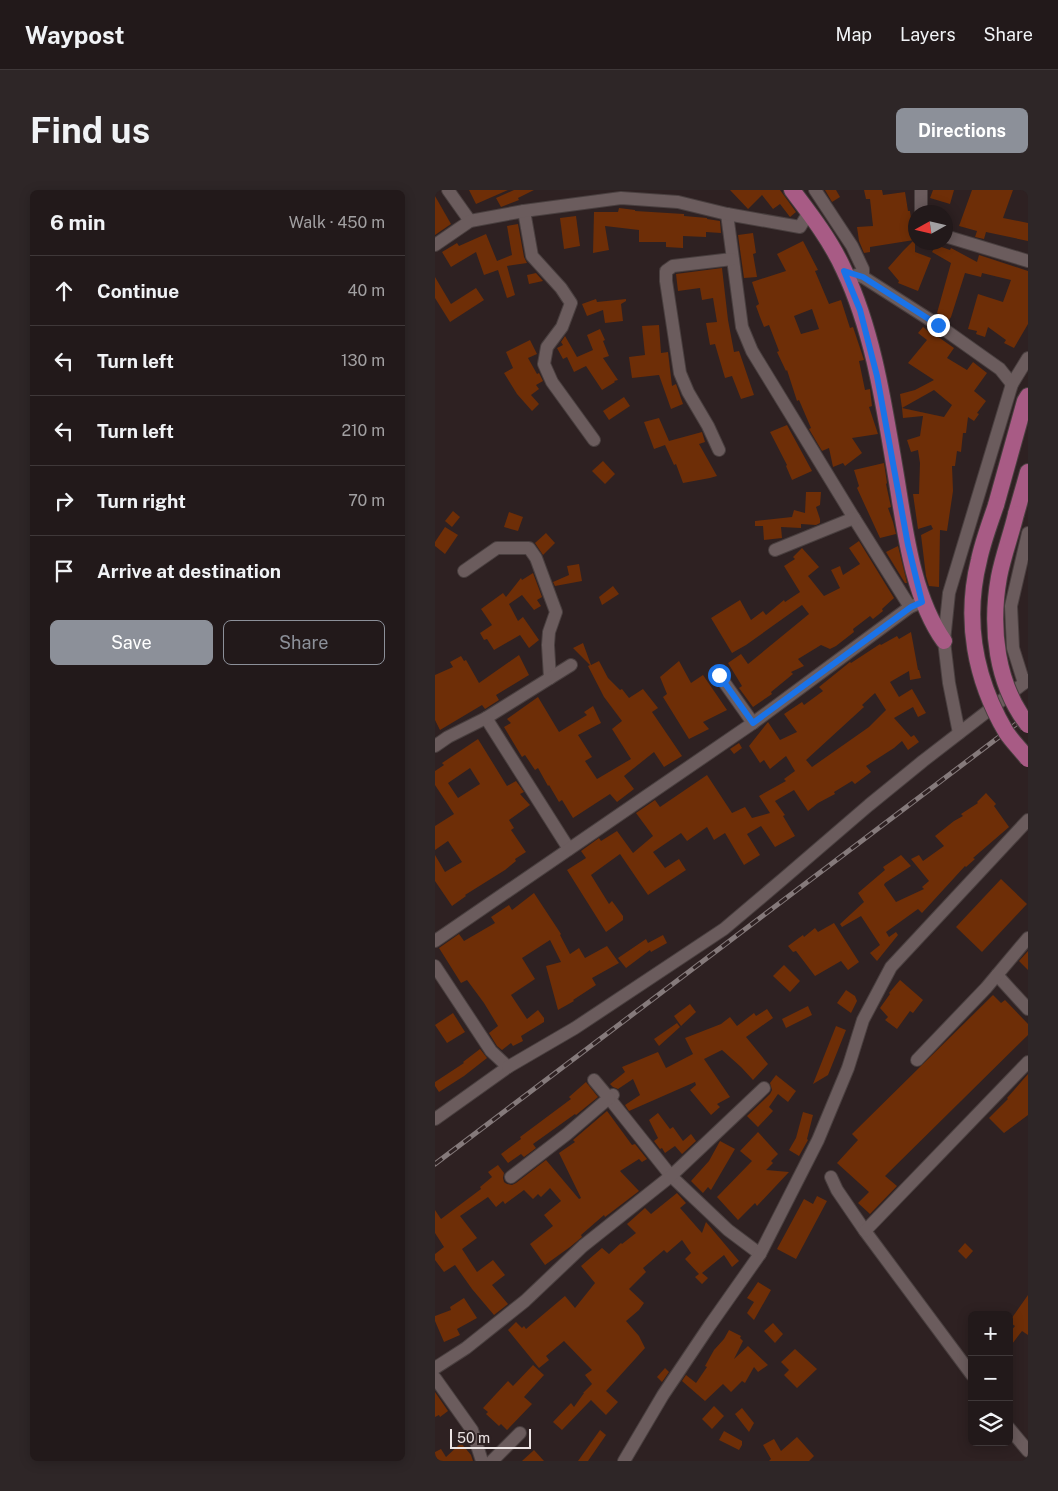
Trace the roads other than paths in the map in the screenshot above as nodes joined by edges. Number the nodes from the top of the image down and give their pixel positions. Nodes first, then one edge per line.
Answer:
1 (448, 190) edge
2 (792, 190) edge
3 (815, 190) edge
4 (921, 190) edge
5 (921, 205) edge
6 (523, 211) junction
7 (809, 212) junction
8 (727, 214) junction
9 (470, 221) junction
10 (953, 238) edge
11 (435, 245) edge
12 (732, 259) junction
13 (1028, 261) edge
14 (844, 271) junction
15 (863, 277) junction
16 (1028, 358) edge
17 (1012, 384) junction
18 (1028, 396) edge
19 (594, 440) dead end
20 (719, 450) dead end
21 (1028, 472) edge
22 (854, 518) junction
23 (1028, 533) edge
24 (775, 550) dead end
25 (464, 571) dead end
26 (916, 604) junction
27 (944, 641) junction
28 (571, 665) dead end
29 (719, 675) dead end
30 (550, 678) junction
31 (1026, 681) edge
32 (486, 718) junction
33 (753, 723) junction
34 (1028, 725) edge
35 (959, 733) junction
36 (435, 746) edge
37 (1028, 758) edge
38 (1028, 820) edge
39 (569, 849) junction
40 (1028, 938) edge
41 (435, 941) edge
42 (435, 966) edge
43 (997, 975) junction
44 (1028, 1009) edge
45 (917, 1060) dead end
46 (1028, 1062) edge
47 (508, 1067) junction
48 (594, 1080) dead end
49 (764, 1088) dead end
50 (611, 1096) junction
51 (435, 1119) edge
52 (671, 1176) junction
53 (511, 1177) dead end
54 (831, 1177) dead end
55 (865, 1230) junction
56 (760, 1254) junction
57 (435, 1368) edge
58 (968, 1371) edge
59 (435, 1378) edge
60 (520, 1433) dead end
61 (1013, 1433) edge
62 (1028, 1451) edge
63 (483, 1461) edge
64 (492, 1461) edge
65 (624, 1461) edge

1 - 9 street
2 - 7 main road
3 - 15 street
4 - 5 street
6 - 8 street
6 - 9 street
6 - 19 street
7 - 8 street
7 - 14 main road
8 - 12 street
9 - 11 street
10 - 13 street
12 - 20 street
12 - 22 street
14 - 15 street
14 - 26 main road
15 - 17 street
16 - 17 street
17 - 27 street
18 - 37 main road, bridge
21 - 34 main road, bridge
22 - 24 street
22 - 26 street
23 - 31 street
25 - 30 street
26 - 27 main road
26 - 33 street
27 - 35 street
28 - 30 street
29 - 33 street
30 - 32 street
31 - 35 street
32 - 36 street
32 - 39 street
33 - 39 street
35 - 47 street
38 - 56 street
39 - 41 street
40 - 43 street
42 - 47 street
43 - 44 street
43 - 45 street
46 - 55 street
47 - 51 street
48 - 50 street
49 - 52 street
50 - 52 street
50 - 53 street
52 - 56 street
52 - 57 street
54 - 55 street
55 - 58 street
56 - 65 street
59 - 63 street
60 - 64 street
61 - 62 street

